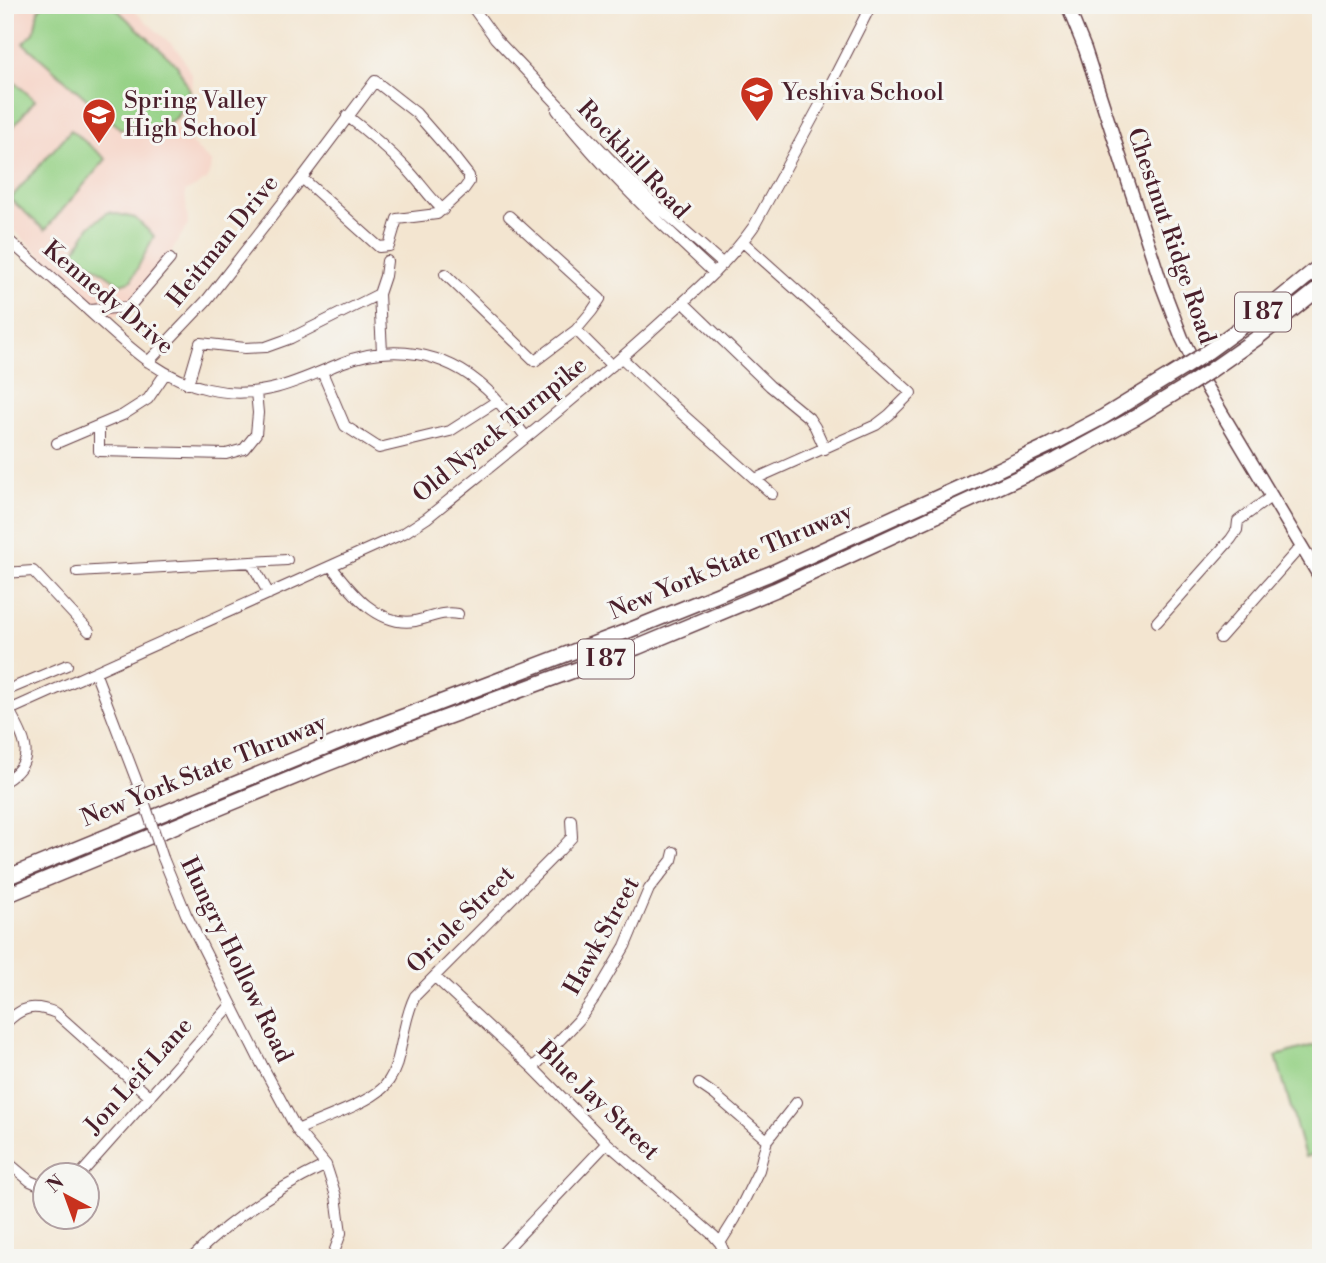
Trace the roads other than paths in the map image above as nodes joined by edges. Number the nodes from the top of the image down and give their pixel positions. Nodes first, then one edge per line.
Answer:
1 (471, 5) edge
2 (872, 5) edge
3 (1067, 5) edge
4 (528, 71) junction
5 (348, 116) junction
6 (302, 178) junction
7 (443, 210) junction
8 (509, 216) dead end
9 (5, 237) edge
10 (743, 242) junction
11 (170, 260) dead end
12 (387, 261) dead end
13 (723, 264) junction
14 (1321, 265) edge
15 (714, 272) junction
16 (445, 274) dead end
17 (1321, 287) edge
18 (379, 294) junction
19 (683, 302) junction
20 (89, 310) junction
21 (576, 330) junction
22 (382, 352) junction
23 (622, 358) junction
24 (148, 362) junction
25 (612, 366) junction
26 (322, 372) junction
27 (166, 374) junction
28 (187, 384) junction
29 (256, 392) junction
30 (497, 401) junction
31 (99, 426) junction
32 (526, 437) junction
33 (57, 443) dead end
34 (825, 449) junction
35 (755, 479) junction
36 (772, 494) dead end
37 (1272, 495) junction
38 (1302, 548) junction
39 (287, 560) dead end
40 (251, 562) junction
41 (331, 566) junction
42 (77, 572) dead end
43 (5, 573) edge
44 (1321, 579) edge
45 (269, 594) junction
46 (458, 614) dead end
47 (1157, 622) dead end
48 (89, 631) dead end
49 (1220, 638) dead end
50 (67, 666) dead end
51 (95, 671) junction
52 (5, 691) edge
53 (6, 708) edge
54 (5, 781) edge
55 (571, 820) dead end
56 (674, 852) dead end
57 (5, 877) edge
58 (5, 896) edge
59 (435, 977) junction
60 (231, 1005) junction
61 (5, 1024) edge
62 (533, 1068) junction
63 (699, 1084) dead end
64 (150, 1097) junction
65 (797, 1101) dead end
66 (297, 1130) junction
67 (767, 1140) junction
68 (607, 1143) junction
69 (5, 1160) edge
70 (91, 1162) edge
71 (326, 1165) junction
72 (32, 1182) edge
73 (720, 1243) junction
74 (192, 1258) edge
75 (332, 1258) edge
76 (498, 1258) edge
77 (727, 1258) edge

1 - 4 street, Rockhill Road
2 - 10 street, Old Nyack Turnpike
3 - 37 main road, Chestnut Ridge Road
4 - 13 street, Rockhill Road
4 - 15 street, Rockhill Road
5 - 6 street, Heitman Drive
5 - 7 street
5 - 7 street, Heitman Drive
6 - 7 street, Heitman Drive
6 - 24 street, Heitman Drive
8 - 21 street
9 - 20 street, Kennedy Drive
10 - 13 street, Old Nyack Turnpike
10 - 34 street
11 - 20 street
12 - 18 street
13 - 15 street, Old Nyack Turnpike
14 - 57 highway, New York State Thruway / I 87, bridge
15 - 19 street, Old Nyack Turnpike
16 - 21 street
17 - 58 highway, New York State Thruway / I 87, bridge
18 - 22 street
18 - 28 street
19 - 23 street, Old Nyack Turnpike
19 - 34 street
20 - 24 street, Kennedy Drive
21 - 25 street
22 - 26 street, Kennedy Drive
22 - 30 street, Kennedy Drive
23 - 25 street, Old Nyack Turnpike
23 - 35 street
24 - 27 street, Kennedy Drive
25 - 32 street, Old Nyack Turnpike
26 - 29 street, Kennedy Drive
26 - 30 street
27 - 28 street, Kennedy Drive
27 - 31 street
28 - 29 street, Kennedy Drive
29 - 31 street
30 - 32 street, Kennedy Drive
31 - 33 street
32 - 41 street, Old Nyack Turnpike
34 - 35 street
35 - 36 street
37 - 38 main road, Chestnut Ridge Road
37 - 47 street
38 - 44 main road, Chestnut Ridge Road
38 - 49 street
39 - 40 street
40 - 42 street
40 - 45 street
41 - 45 street, Old Nyack Turnpike
41 - 46 street
43 - 48 street
45 - 51 street, Old Nyack Turnpike
50 - 52 street
51 - 53 street, Old Nyack Turnpike
51 - 60 street, Hungry Hollow Road, bridge
53 - 54 street
55 - 59 street, Oriole Street
56 - 62 street, Hawk Street
59 - 62 street, Blue Jay Street
59 - 66 street, Oriole Street
60 - 64 street, Jon Leif Lane
60 - 66 street, Hungry Hollow Road
61 - 64 street
62 - 68 street, Blue Jay Street
63 - 67 street
64 - 70 street, Jon Leif Lane
65 - 67 street
66 - 71 street, Hungry Hollow Road
67 - 73 street
68 - 73 street, Blue Jay Street
68 - 76 street
69 - 72 street
71 - 74 street
71 - 75 street, Hungry Hollow Road
73 - 77 street, Blue Jay Street

